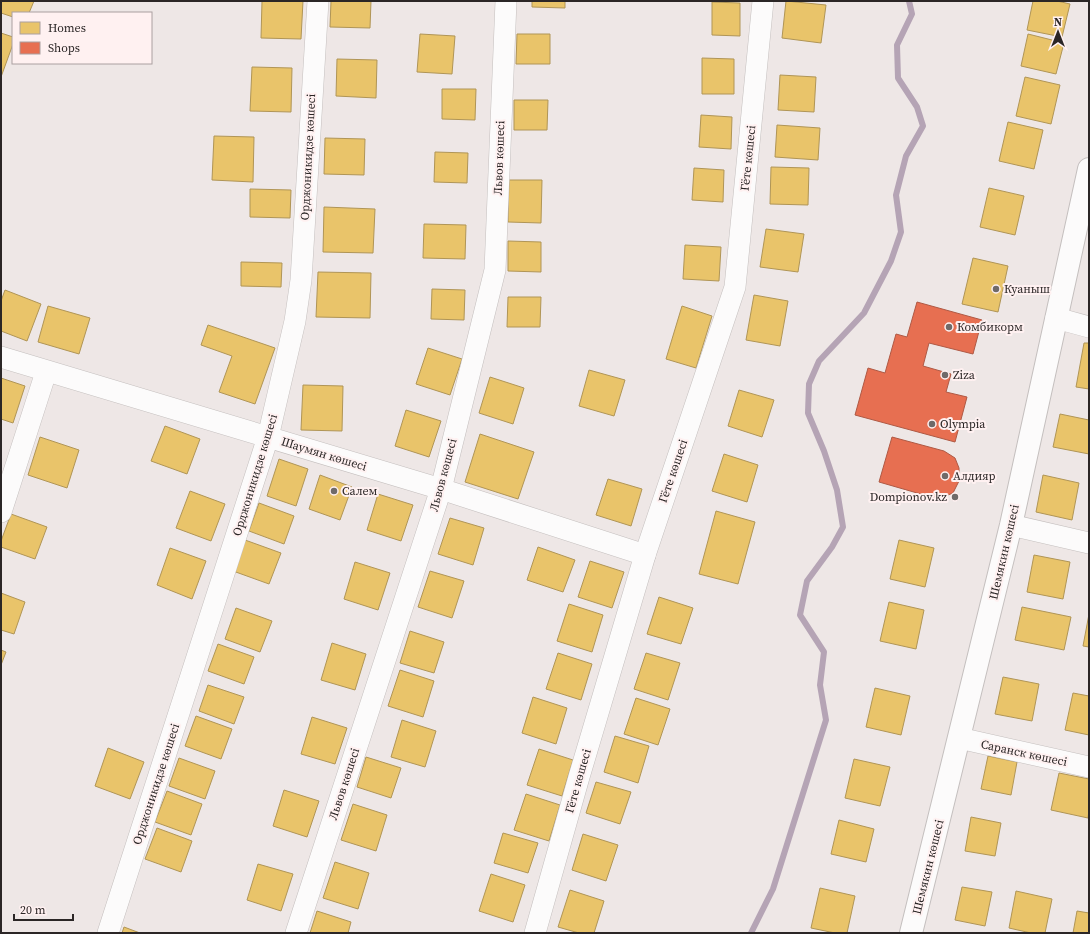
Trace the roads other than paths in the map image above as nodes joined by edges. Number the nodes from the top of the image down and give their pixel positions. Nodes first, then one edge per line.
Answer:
1 (318, 1) edge
2 (506, 1) edge
3 (763, 1) edge
4 (1089, 169) edge
5 (1056, 318) junction
6 (1089, 327) edge
7 (1, 357) edge
8 (46, 372) junction
9 (268, 437) junction
10 (441, 489) junction
11 (1, 512) edge
12 (1010, 525) junction
13 (1089, 543) edge
14 (645, 555) junction
15 (959, 738) junction
16 (1089, 767) edge
17 (108, 933) edge
18 (296, 933) edge
19 (535, 933) edge
20 (912, 933) edge

1 - 9 street, Орджоникидзе көшесі
2 - 10 street, Львов көшесі
3 - 14 street, Гёте көшесі
4 - 5 main road, Шемякин көшесі
5 - 6 street
5 - 12 main road, Шемякин көшесі
7 - 8 street, Шаумян көшесі
8 - 9 street, Шаумян көшесі
8 - 11 street
9 - 10 street, Шаумян көшесі
9 - 17 street, Орджоникидзе көшесі
10 - 14 street, Шаумян көшесі
10 - 18 street, Львов көшесі
12 - 13 street
12 - 15 main road, Шемякин көшесі
14 - 19 street, Гёте көшесі
15 - 16 street, Саранск көшесі
15 - 20 main road, Шемякин көшесі

